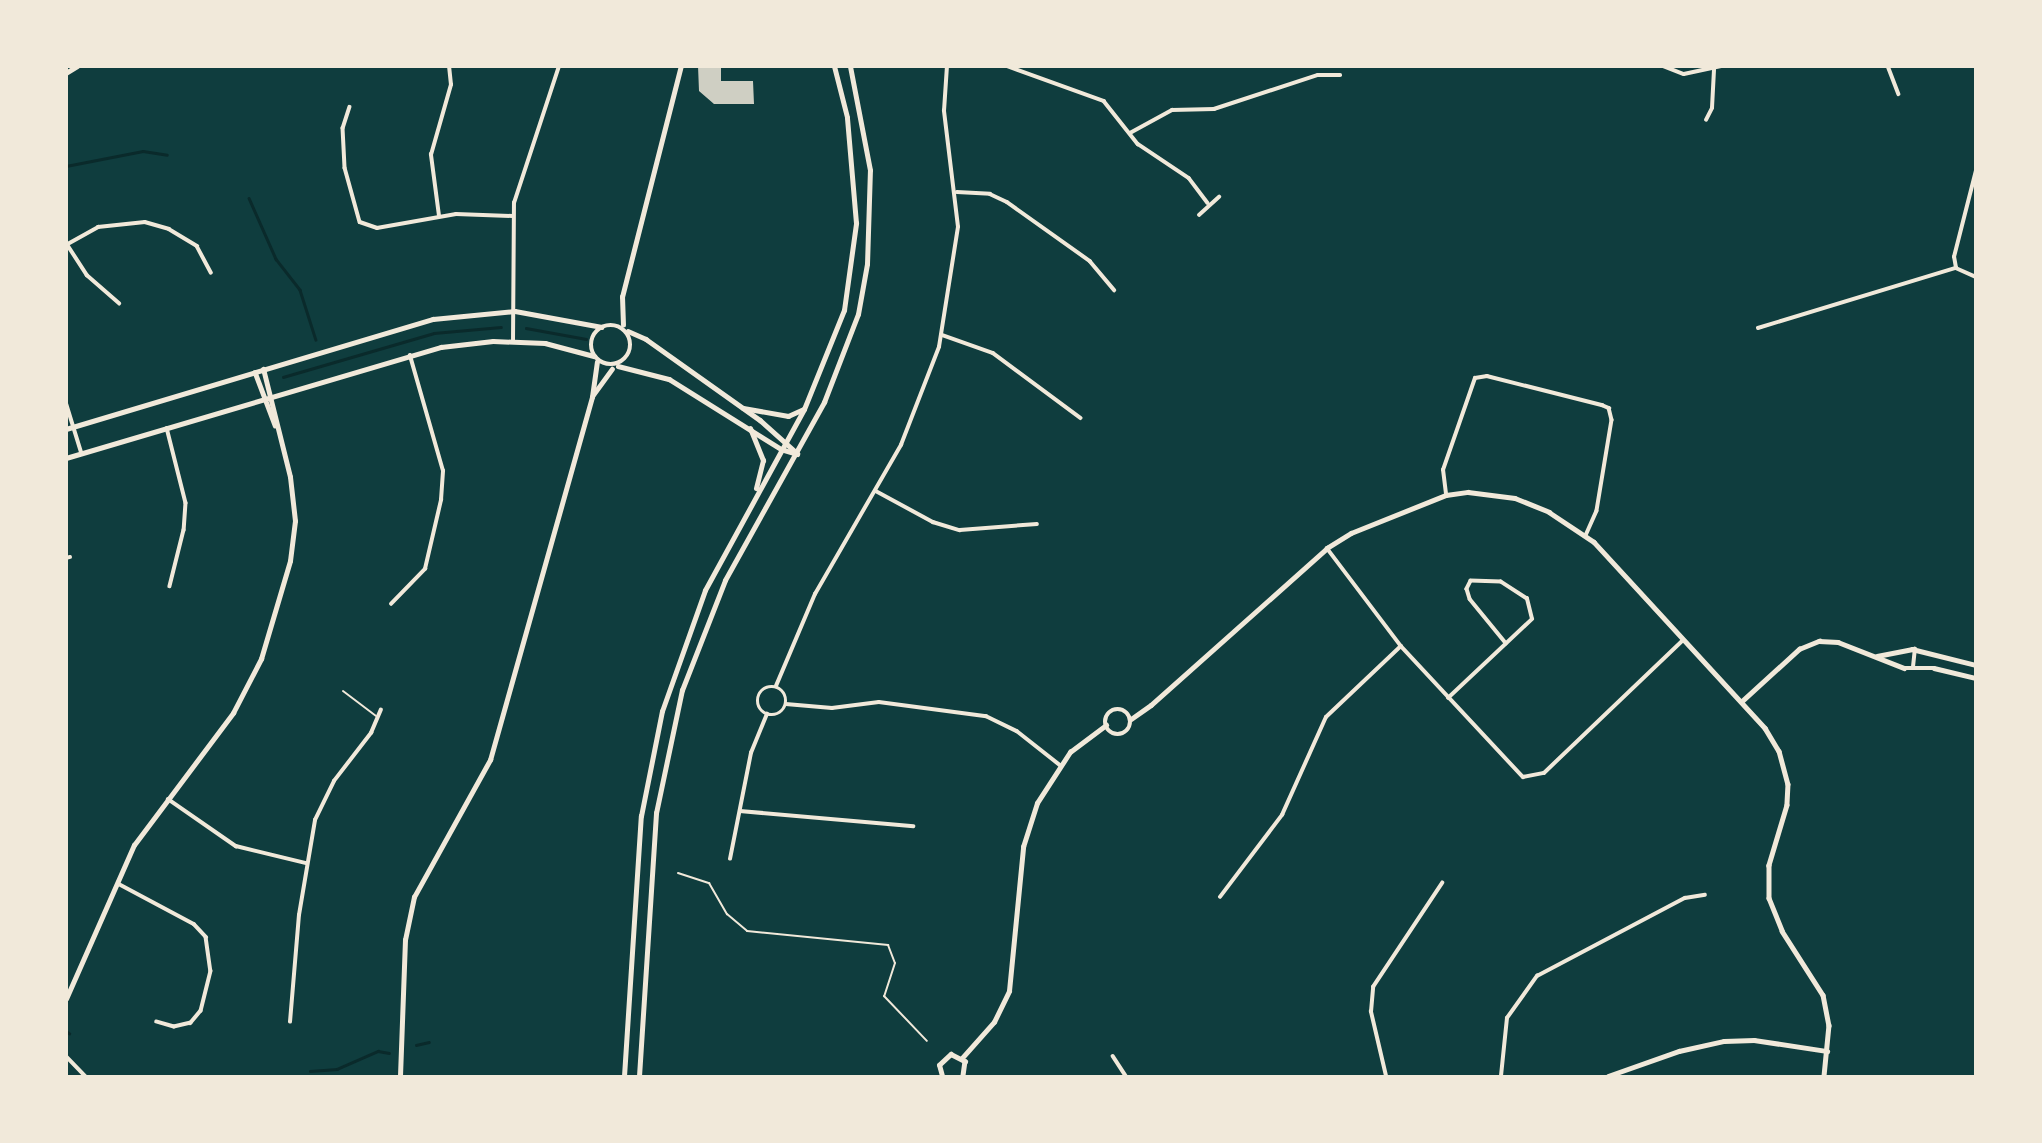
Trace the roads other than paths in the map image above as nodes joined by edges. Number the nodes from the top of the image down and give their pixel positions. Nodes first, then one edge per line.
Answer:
1 (77, 66) edge
2 (449, 66) edge
3 (559, 66) edge
4 (681, 66) edge
5 (834, 66) edge
6 (850, 66) edge
7 (947, 66) edge
8 (1007, 66) edge
9 (1663, 66) edge
10 (1723, 66) edge
11 (1888, 66) edge
12 (1714, 70) junction
13 (66, 73) edge
14 (1340, 75) dead end
15 (1899, 94) dead end
16 (350, 107) dead end
17 (1706, 120) dead end
18 (1130, 133) junction
19 (1976, 171) edge
20 (957, 192) junction
21 (1219, 197) dead end
22 (1208, 203) junction
23 (1199, 215) dead end
24 (439, 216) junction
25 (512, 216) junction
26 (67, 244) edge
27 (1956, 268) junction
28 (211, 272) dead end
29 (1976, 276) edge
30 (1114, 290) dead end
31 (119, 303) dead end
32 (515, 311) junction
33 (623, 325) junction
34 (602, 327) junction
35 (1758, 328) dead end
36 (628, 331) junction
37 (942, 335) junction
38 (513, 342) junction
39 (410, 356) junction
40 (594, 356) junction
41 (597, 362) junction
42 (616, 367) junction
43 (263, 369) junction
44 (254, 372) junction
45 (271, 397) junction
46 (592, 397) junction
47 (262, 400) junction
48 (66, 402) edge
49 (743, 408) junction
50 (803, 409) junction
51 (1081, 418) dead end
52 (275, 426) junction
53 (75, 427) junction
54 (167, 428) junction
55 (750, 428) junction
56 (66, 429) edge
57 (786, 440) junction
58 (781, 449) junction
59 (82, 454) junction
60 (797, 454) junction
61 (66, 458) edge
62 (876, 491) junction
63 (1446, 495) junction
64 (752, 501) junction
65 (1037, 524) dead end
66 (1586, 536) junction
67 (1326, 548) junction
68 (170, 586) dead end
69 (391, 604) dead end
70 (1683, 640) junction
71 (1506, 643) junction
72 (1401, 646) junction
73 (1915, 649) junction
74 (1876, 656) junction
75 (1976, 665) edge
76 (1914, 669) junction
77 (1976, 678) edge
78 (776, 687) junction
79 (343, 691) dead end
80 (1448, 698) junction
81 (1741, 702) junction
82 (786, 705) junction
83 (381, 710) dead end
84 (767, 714) junction
85 (378, 717) junction
86 (1131, 719) junction
87 (1106, 725) junction
88 (1059, 765) junction
89 (169, 799) junction
90 (740, 811) junction
91 (913, 826) dead end
92 (730, 859) dead end
93 (306, 863) junction
94 (678, 873) dead end
95 (1442, 883) dead end
96 (118, 884) junction
97 (1705, 895) dead end
98 (1220, 897) dead end
99 (66, 999) edge
100 (290, 1022) dead end
101 (157, 1023) dead end
102 (928, 1041) dead end
103 (1827, 1051) junction
104 (66, 1056) edge
105 (1113, 1056) dead end
106 (962, 1058) junction
107 (85, 1076) edge
108 (400, 1076) edge
109 (624, 1076) edge
110 (639, 1076) edge
111 (942, 1076) edge
112 (965, 1076) edge
113 (1126, 1076) edge
114 (1386, 1076) edge
115 (1501, 1076) edge
116 (1608, 1076) edge
117 (1824, 1076) edge

1 - 13 street
2 - 24 street
3 - 25 street
4 - 33 street
5 - 50 main road
6 - 60 main road
7 - 20 street
8 - 18 street
9 - 12 street
10 - 12 street
11 - 15 street
12 - 17 street
14 - 18 street
16 - 24 street
18 - 22 street
19 - 27 street
20 - 30 street
20 - 37 street
21 - 22 street
22 - 23 street
24 - 25 street
25 - 32 street
26 - 28 street
26 - 31 street
27 - 29 street
27 - 35 street
32 - 34 street
32 - 38 street
32 - 43 street
33 - 34 street
33 - 36 street
34 - 40 street
36 - 42 street
36 - 49 street
37 - 51 street
37 - 62 street
38 - 39 street
38 - 40 street
39 - 45 street
39 - 69 street
40 - 41 street
41 - 42 street
41 - 46 street
42 - 46 street
42 - 55 street
43 - 44 street
43 - 45 street
44 - 47 street
44 - 53 street
45 - 47 street
45 - 52 street
46 - 108 street
47 - 52 street
47 - 54 street
48 - 53 street
49 - 50 main road
49 - 57 street
50 - 57 main road
52 - 89 street
53 - 56 street
53 - 59 street
54 - 59 street
54 - 68 street
55 - 58 street
55 - 64 main road
57 - 58 main road
57 - 60 street
58 - 60 street
58 - 64 main road
59 - 61 street
60 - 110 main road
62 - 65 street
62 - 78 street
63 - 66 street
63 - 66 street
63 - 67 street
64 - 109 main road
66 - 70 street
67 - 72 street
67 - 86 street
70 - 80 street
70 - 81 street
71 - 71 street
71 - 80 street
72 - 80 street
72 - 98 street
73 - 74 street
73 - 75 street
73 - 76 street
74 - 76 street
74 - 81 street
76 - 77 street
78 - 82 street
78 - 84 street
79 - 85 lane
81 - 103 street
82 - 84 street
82 - 88 street
83 - 85 street
84 - 90 street
85 - 93 street
86 - 87 street
86 - 87 street
87 - 88 street
88 - 106 street
89 - 93 street
89 - 96 street
90 - 91 street
90 - 92 street
93 - 100 street
94 - 102 lane
95 - 114 street
96 - 99 street
96 - 101 street
97 - 115 street
103 - 116 street
103 - 117 street
104 - 107 street
105 - 113 street
106 - 111 street
106 - 112 street

